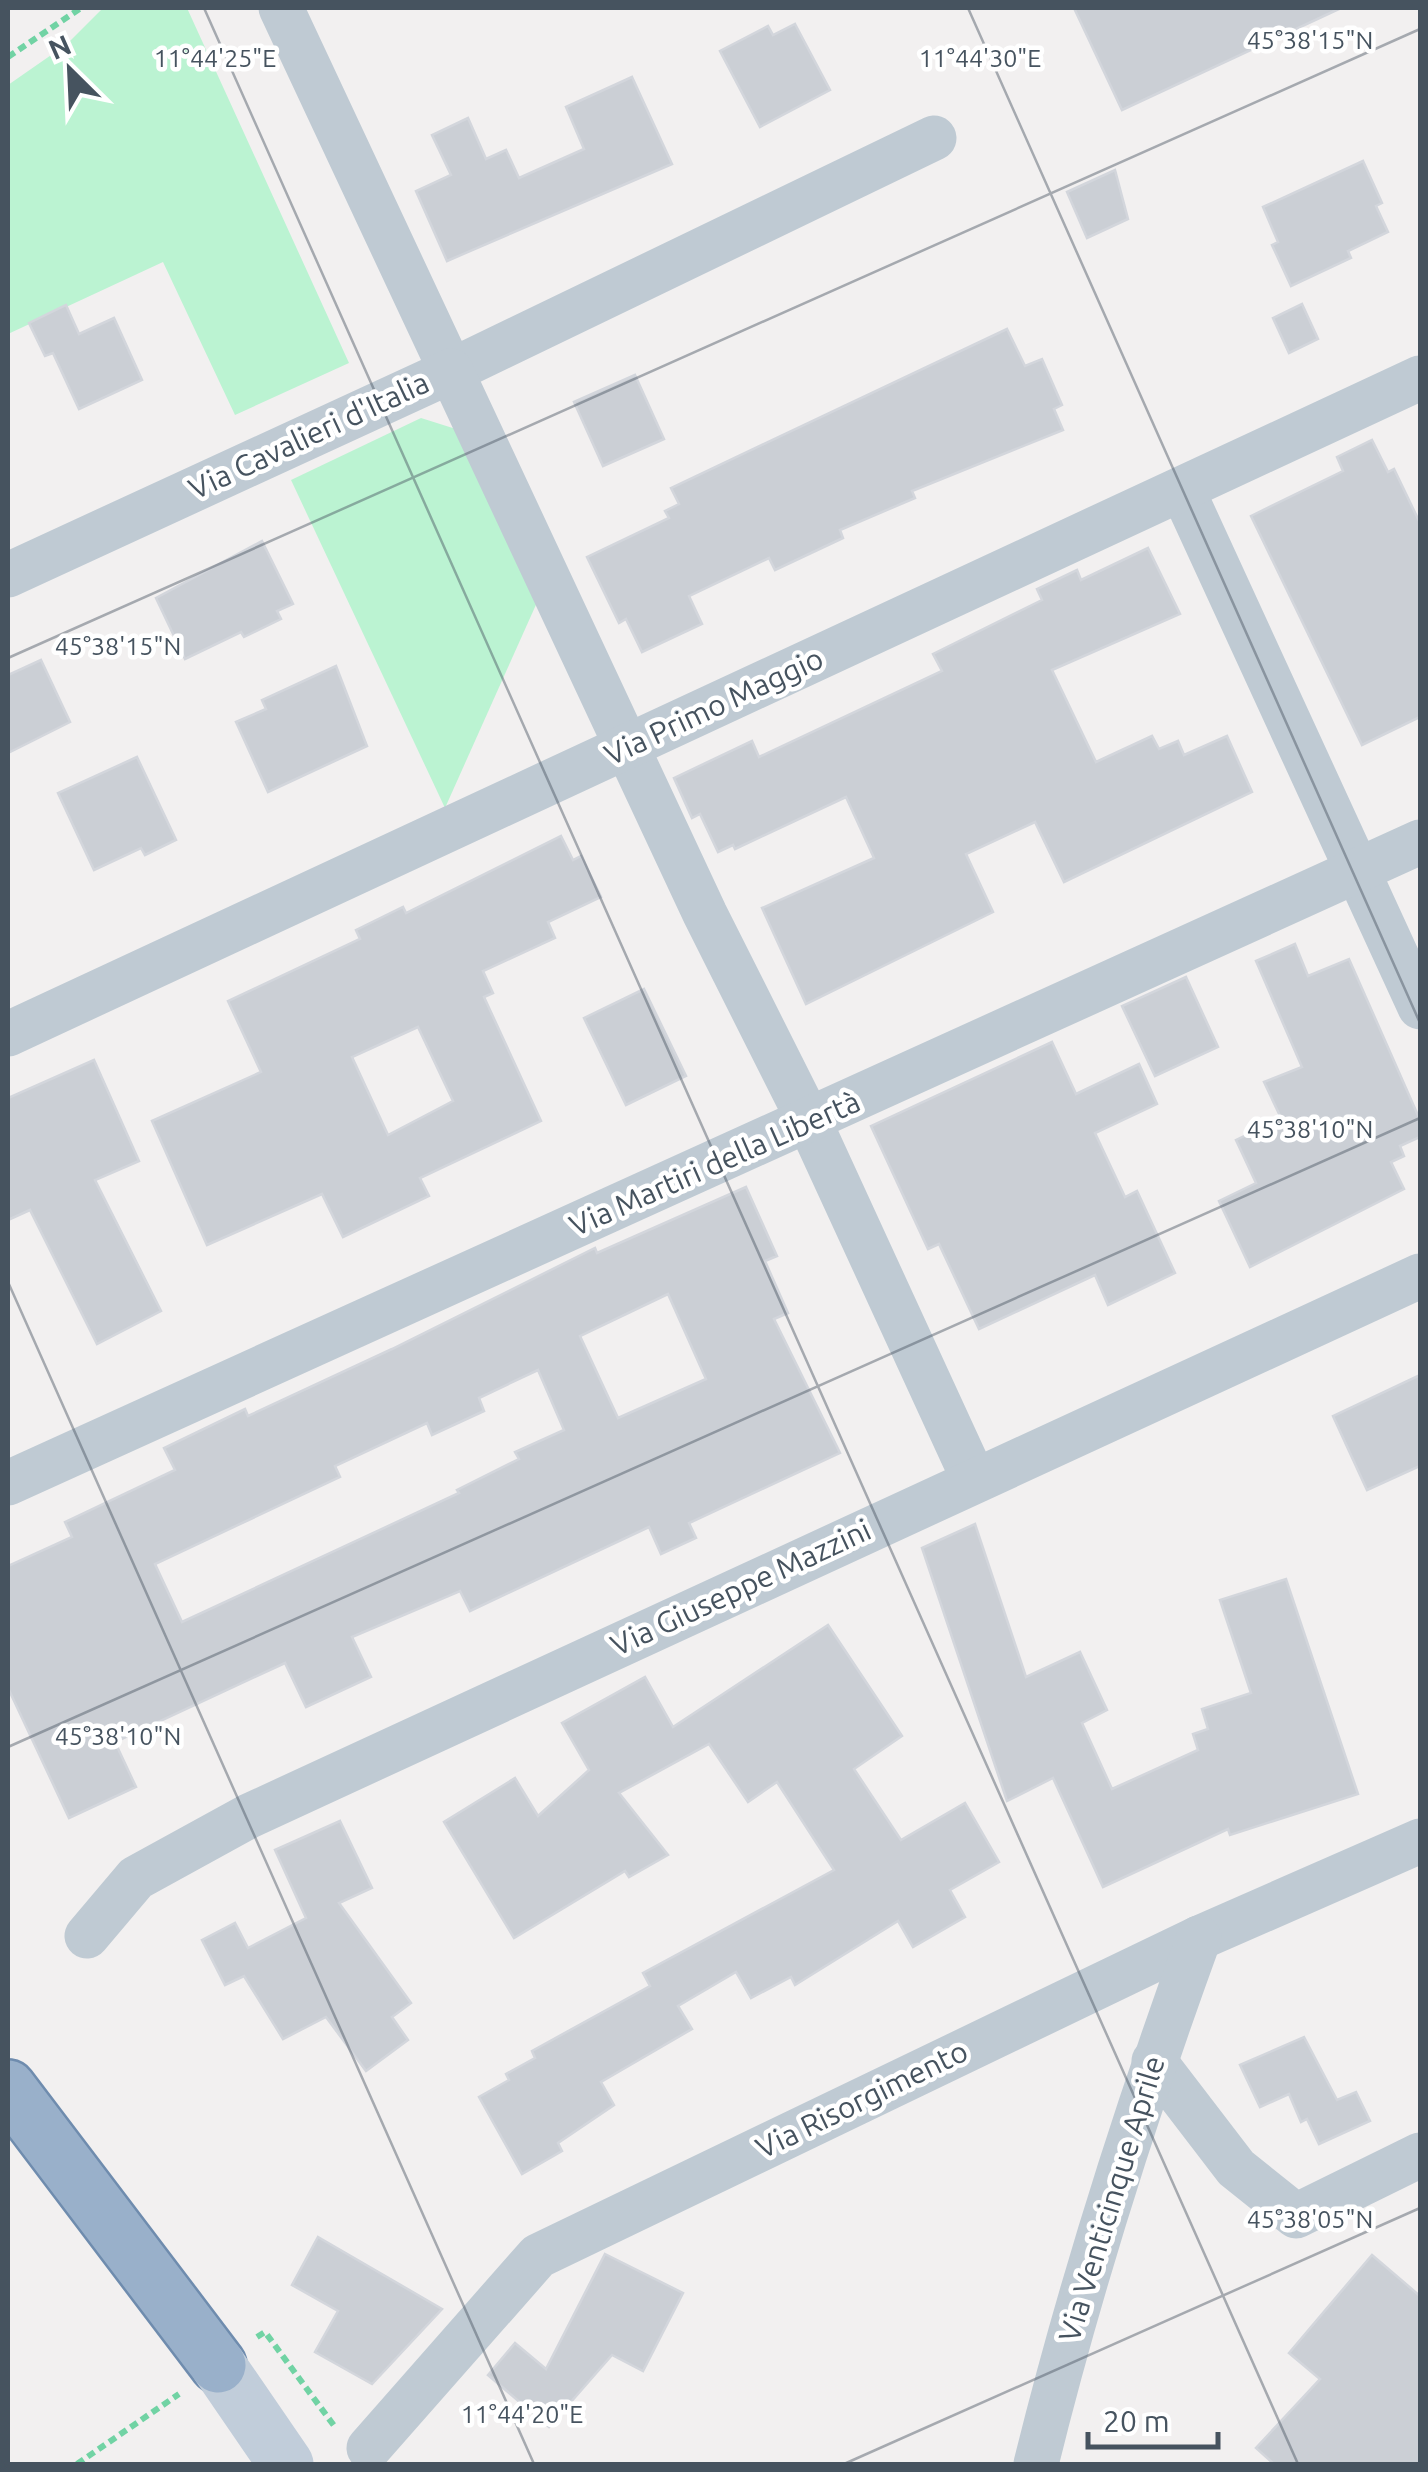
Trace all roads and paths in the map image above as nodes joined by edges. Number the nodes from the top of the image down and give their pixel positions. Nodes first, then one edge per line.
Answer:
1 (81, 8) edge
2 (281, 8) edge
3 (8, 57) edge
4 (934, 138) dead end
5 (451, 371) junction
6 (1420, 378) edge
7 (1182, 488) junction
8 (8, 575) edge
9 (626, 748) junction
10 (1420, 842) edge
11 (1357, 870) junction
12 (1420, 1007) edge
13 (8, 1034) edge
14 (809, 1122) junction
15 (1420, 1276) edge
16 (974, 1480) junction
17 (8, 1483) edge
18 (1420, 1841) edge
19 (87, 1936) dead end
20 (1199, 1938) junction
21 (1154, 2062) junction
22 (8, 2088) edge
23 (1420, 2155) edge
24 (216, 2367) junction
25 (368, 2448) joint
26 (77, 2464) edge
27 (286, 2464) edge
28 (1036, 2464) edge

1 - 3 path
2 - 5 street
4 - 5 street
5 - 8 street, Via Cavalieri d'Italia
5 - 9 street, Via Cavalieri d'Italia
6 - 7 street, Via Primo Maggio
7 - 9 street, Via Primo Maggio
7 - 11 street
9 - 13 street, Via Primo Maggio
9 - 14 street, Via Cavalieri d'Italia
10 - 11 street, Via Martiri della Libertà
11 - 12 street
11 - 14 street, Via Martiri della Libertà
14 - 16 street, Via Cavalieri d'Italia
14 - 17 street, Via Martiri della Libertà
15 - 16 street, Via Giuseppe Mazzini
16 - 19 street, Via Giuseppe Mazzini
18 - 20 street, Via Risorgimento
20 - 21 street, Via Venticinque Aprile
20 - 25 street, Via Risorgimento
21 - 23 street
21 - 28 street, Via Venticinque Aprile
22 - 24 highway
24 - 25 path
24 - 26 path
24 - 27 main road

